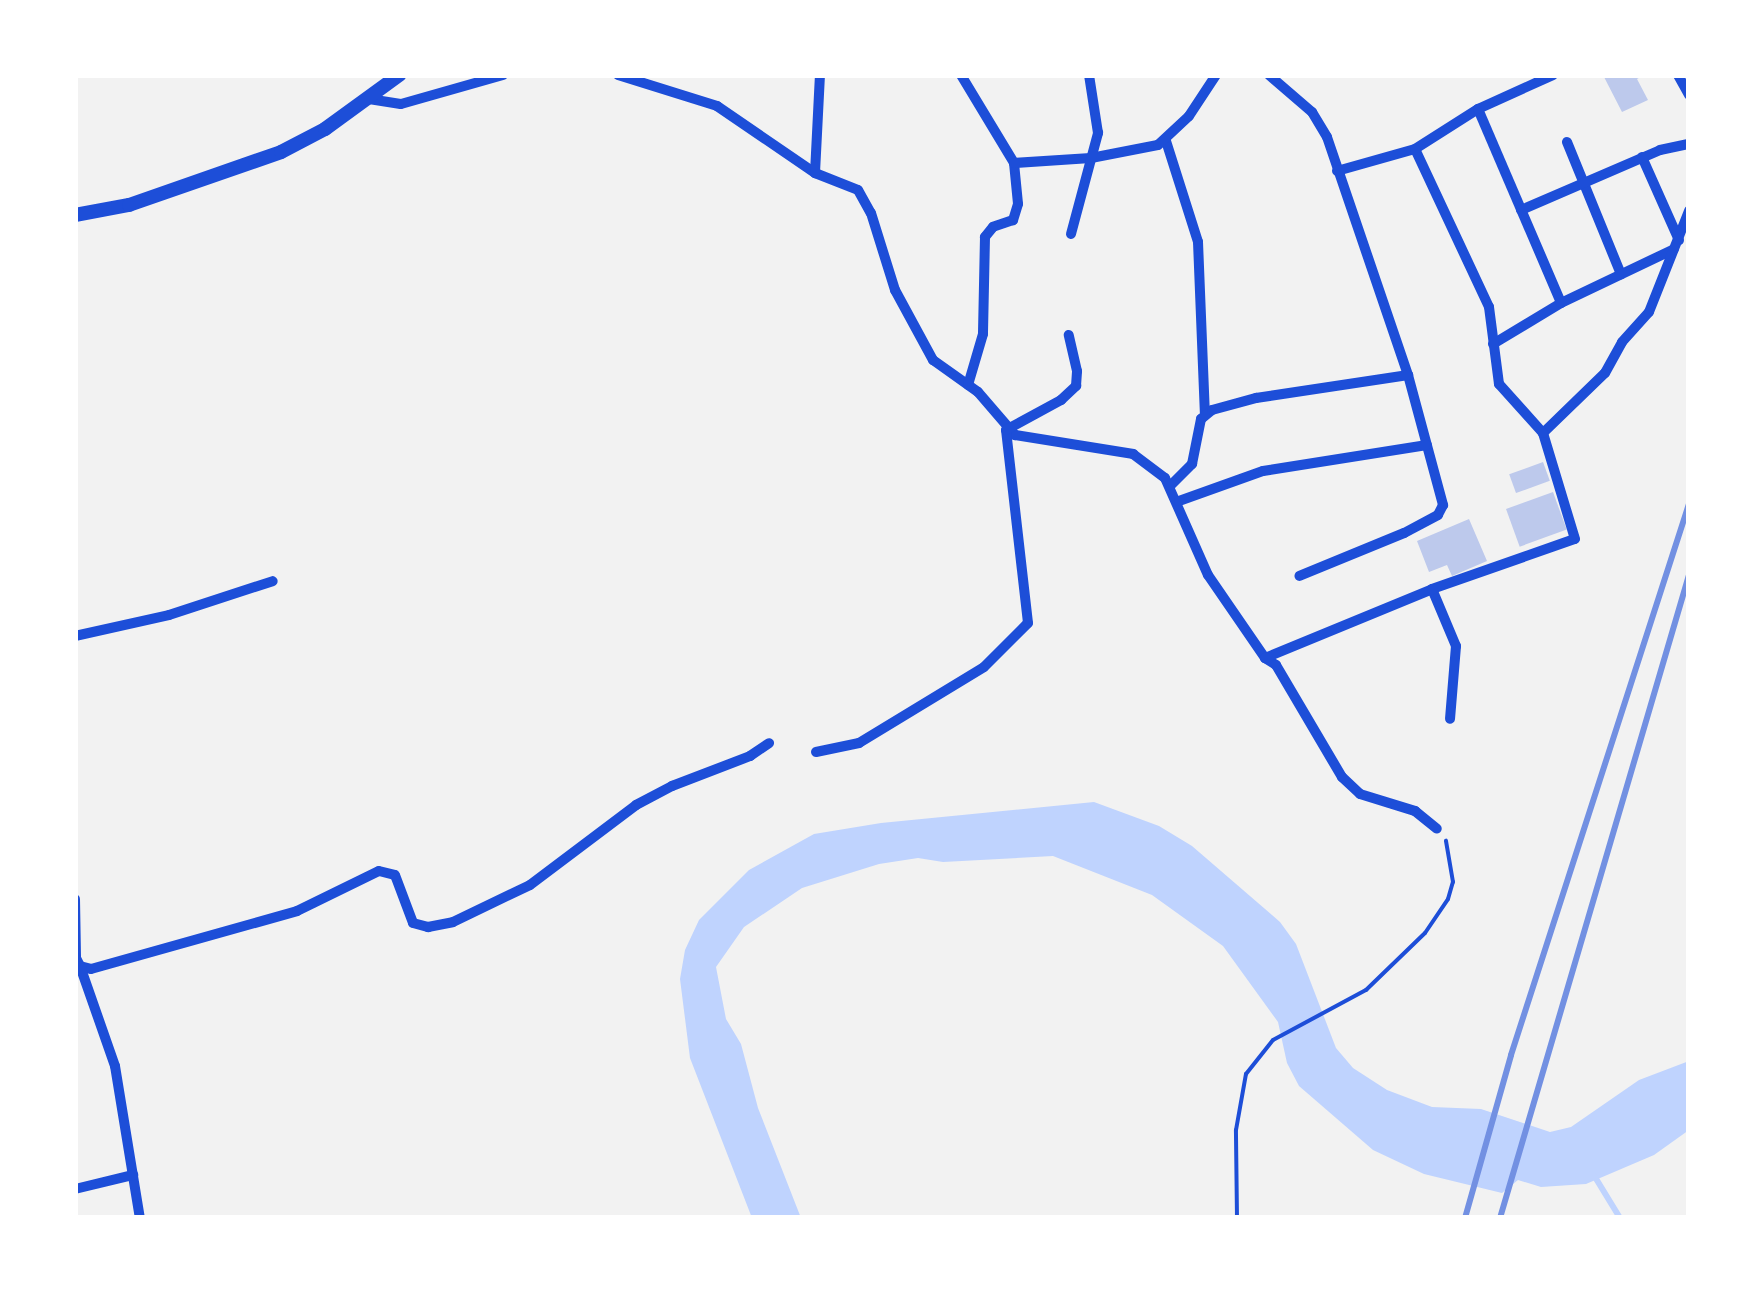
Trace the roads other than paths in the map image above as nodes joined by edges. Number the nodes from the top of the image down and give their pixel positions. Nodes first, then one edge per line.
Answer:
1 (400, 75) edge
2 (503, 75) edge
3 (618, 75) edge
4 (820, 75) edge
5 (961, 75) edge
6 (1089, 75) edge
7 (1216, 75) edge
8 (1269, 75) edge
9 (1553, 75) edge
10 (1678, 75) edge
11 (1689, 95) edge
12 (369, 99) junction
13 (1478, 109) junction
14 (1166, 142) junction
15 (1567, 142) dead end
16 (1689, 144) edge
17 (1416, 148) junction
18 (1642, 157) junction
19 (1091, 158) junction
20 (1014, 163) junction
21 (1338, 171) junction
22 (814, 173) junction
23 (1583, 181) junction
24 (1521, 210) junction
25 (1689, 210) edge
26 (75, 214) edge
27 (1071, 234) dead end
28 (1677, 244) junction
29 (1621, 274) junction
30 (1561, 303) junction
31 (1070, 335) dead end
32 (1493, 344) junction
33 (1408, 375) junction
34 (968, 385) junction
35 (1206, 414) junction
36 (1006, 430) junction
37 (1543, 433) junction
38 (1427, 445) junction
39 (1171, 485) junction
40 (1179, 501) junction
41 (1299, 576) dead end
42 (274, 581) dead end
43 (1432, 590) junction
44 (75, 636) edge
45 (1265, 658) junction
46 (1450, 719) dead end
47 (769, 743) dead end
48 (816, 752) dead end
49 (1438, 829) road end
50 (75, 899) edge
51 (80, 966) junction
52 (133, 1175) junction
53 (75, 1189) edge
54 (140, 1218) edge

1 - 12 street
2 - 12 street
3 - 22 street
4 - 22 street
5 - 20 street
6 - 19 street
7 - 14 street
8 - 21 street
9 - 13 street
10 - 11 street
12 - 26 street
13 - 17 street
13 - 24 street
14 - 19 street
14 - 35 street
15 - 23 street
16 - 18 street
17 - 21 street
17 - 32 street
18 - 23 street
18 - 28 street
19 - 20 street
19 - 27 street
20 - 34 street
21 - 33 street
22 - 34 street
23 - 24 street
23 - 29 street
24 - 30 street
25 - 28 street
28 - 29 street
28 - 37 street
29 - 30 street
30 - 32 street
31 - 36 street
32 - 37 street
33 - 35 street
33 - 38 street
34 - 36 street
35 - 39 street
36 - 39 street
36 - 48 street
37 - 43 street
38 - 40 street
38 - 41 street
39 - 40 street
40 - 45 street
42 - 44 street
43 - 45 street
43 - 46 street
45 - 49 street
47 - 51 street
50 - 51 street
51 - 52 street
52 - 53 street
52 - 54 street

